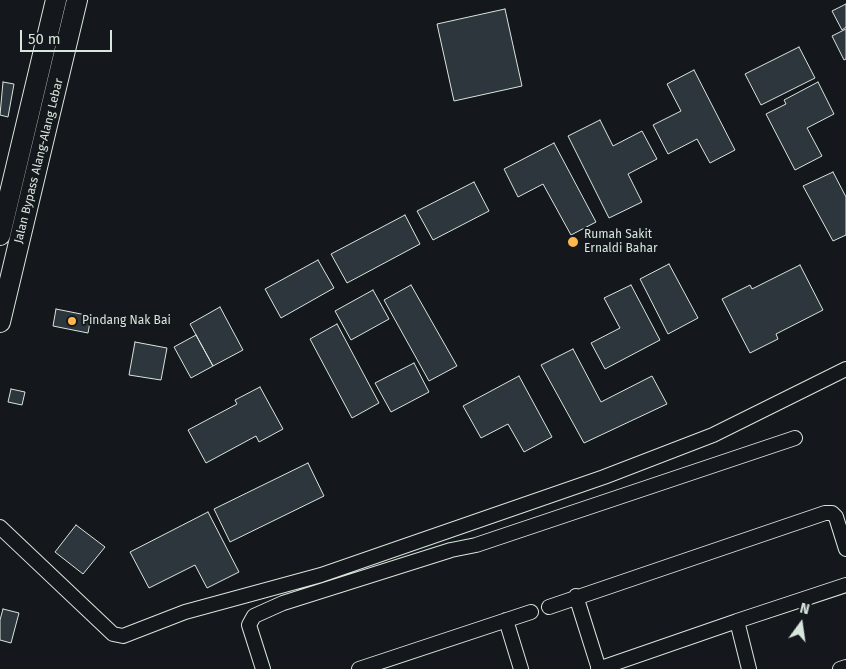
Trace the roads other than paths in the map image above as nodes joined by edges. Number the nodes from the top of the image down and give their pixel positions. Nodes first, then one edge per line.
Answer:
1 (56, 0) edge
2 (77, 0) edge
3 (0, 234) edge
4 (0, 322) edge
5 (846, 369) edge
6 (795, 438) dead end
7 (0, 527) edge
8 (846, 549) edge
9 (846, 585) edge
10 (576, 596) junction
11 (549, 606) dead end
12 (532, 612) dead end
13 (506, 620) junction
14 (737, 620) junction
15 (846, 667) edge
16 (262, 669) edge
17 (359, 669) edge
18 (521, 669) edge
19 (599, 669) edge
20 (749, 669) edge
21 (840, 669) edge

1 - 3 highway, Jalan Bypass Alang-Alang Lebar
2 - 4 highway, Jalan Bypass Alang-Alang Lebar
5 - 7 street
6 - 16 street
8 - 10 street
9 - 14 street
10 - 11 street
10 - 19 street
12 - 13 street
13 - 17 street
13 - 18 street
14 - 19 street
14 - 20 street
15 - 21 street

